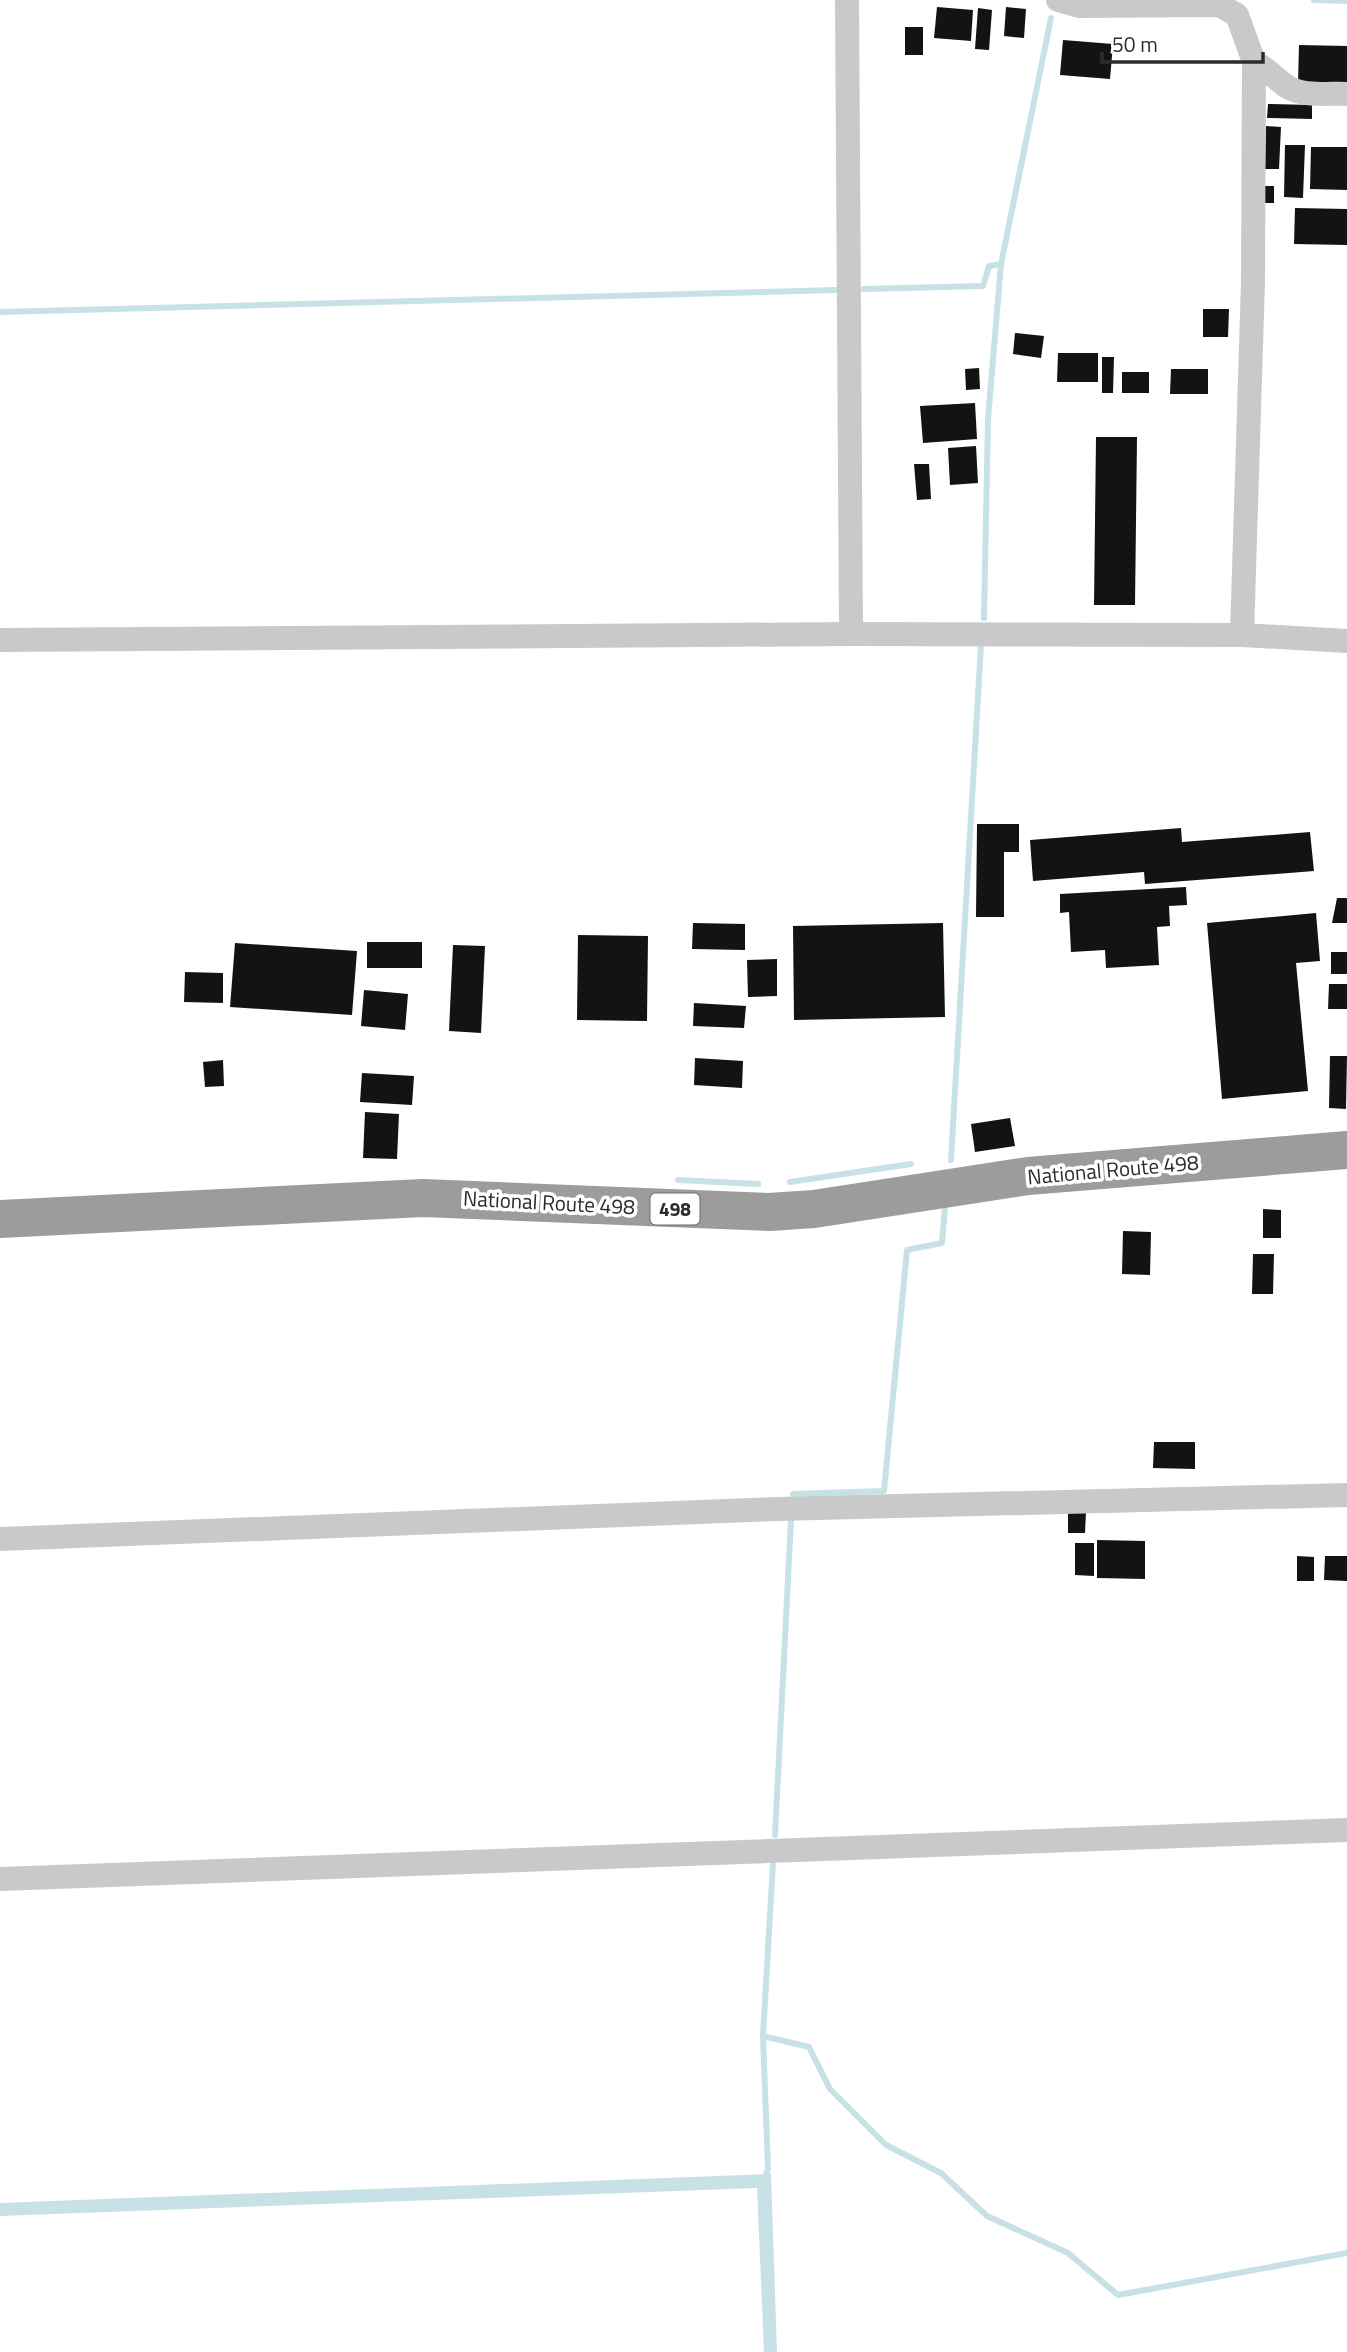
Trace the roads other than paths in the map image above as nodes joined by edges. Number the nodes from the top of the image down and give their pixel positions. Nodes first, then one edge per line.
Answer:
1 (847, 0) edge
2 (1058, 0) edge
3 (1254, 62) junction
4 (1347, 94) edge
5 (851, 634) junction
6 (1242, 635) junction
7 (0, 640) edge
8 (1347, 641) edge
9 (1347, 1150) edge
10 (0, 1219) edge
11 (1347, 1495) edge
12 (0, 1539) edge
13 (1347, 1830) edge
14 (0, 1879) edge

1 - 5 street
2 - 3 street
3 - 4 street
3 - 6 street
5 - 6 street
5 - 7 street
6 - 8 street
9 - 10 highway, National Route 498 / 498
11 - 12 street
13 - 14 street

